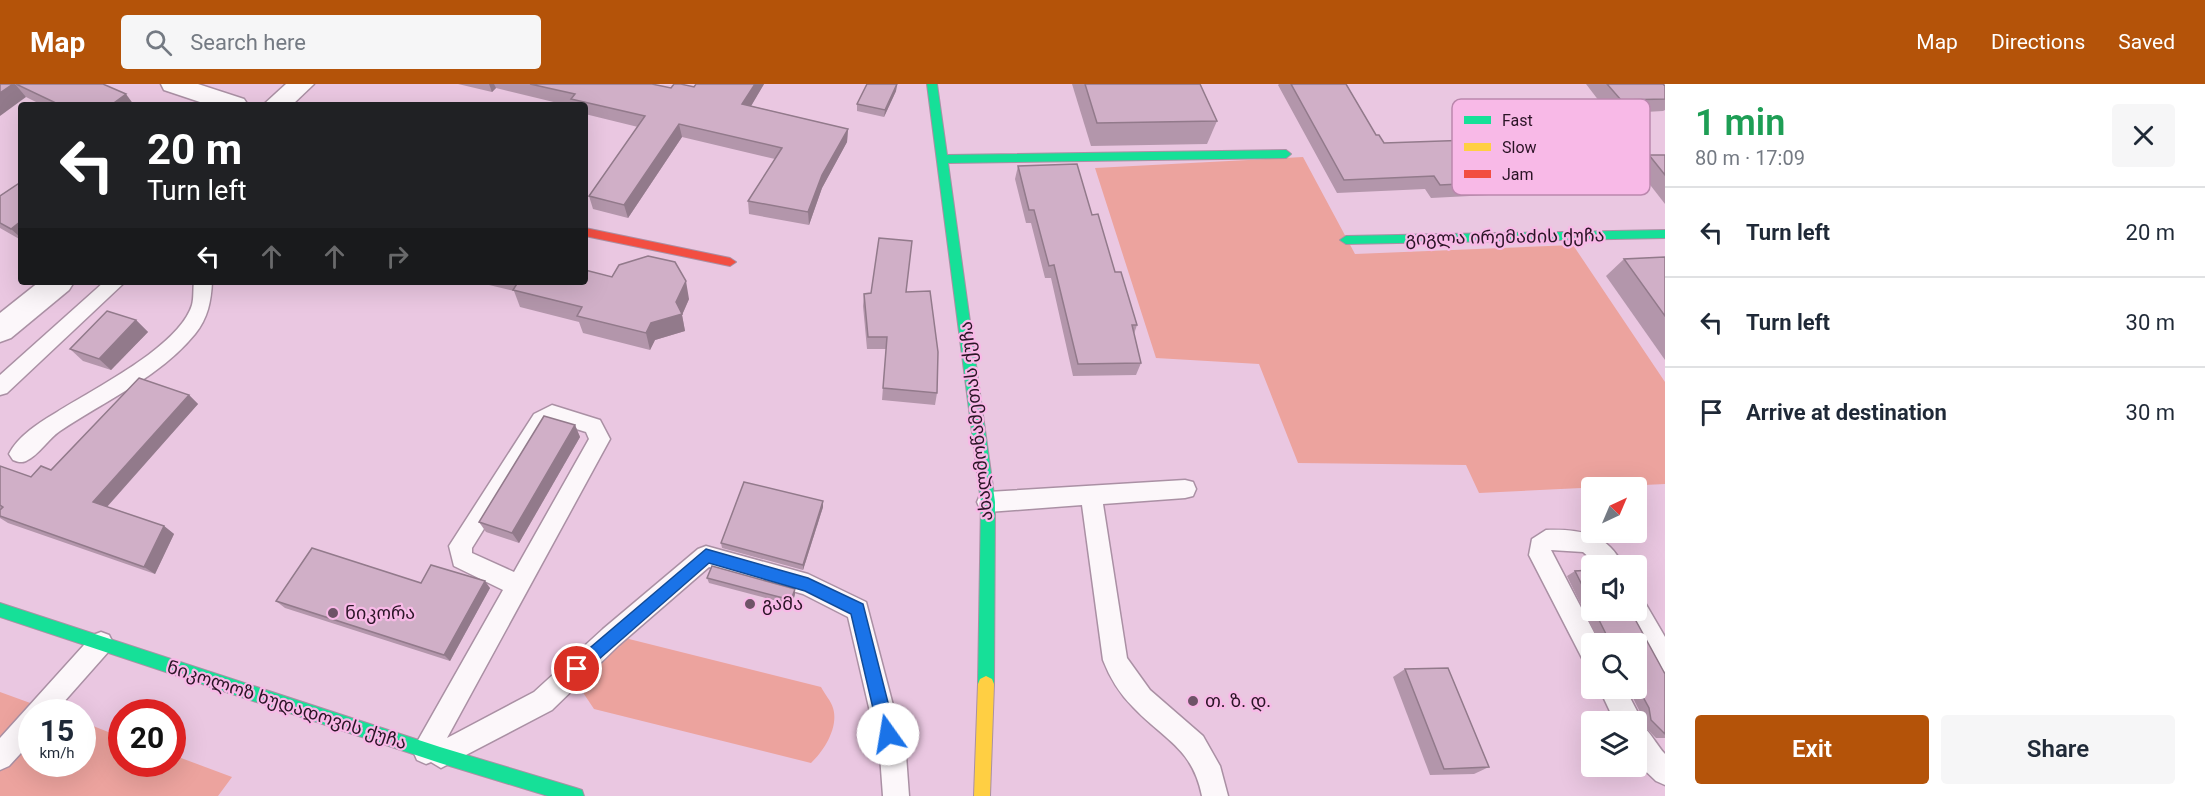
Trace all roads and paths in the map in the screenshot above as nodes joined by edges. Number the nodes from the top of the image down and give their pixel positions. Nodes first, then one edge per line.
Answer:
1 (173, 84) edge
2 (302, 84) edge
3 (932, 84) edge
4 (226, 102) edge
5 (280, 102) edge
6 (1286, 154) dead end
7 (944, 159) junction
8 (588, 233) edge
9 (1665, 234) edge
10 (1346, 240) dead end
11 (730, 262) dead end
12 (55, 285) edge
13 (113, 285) edge
14 (204, 285) edge
15 (0, 330) edge
16 (0, 387) edge
17 (20, 454) dead end
18 (1185, 489) dead end
19 (1091, 495) junction
20 (988, 502) junction
21 (1606, 555) edge
22 (517, 585) junction
23 (0, 610) edge
24 (1643, 621) edge
25 (1582, 633) edge
26 (101, 643) junction
27 (1665, 660) edge
28 (51, 699) edge
29 (18, 737) edge
30 (433, 753) junction
31 (1647, 754) edge
32 (0, 757) edge
33 (1665, 772) edge
34 (576, 796) edge
35 (896, 796) edge
36 (982, 796) edge
37 (1215, 796) edge

1 - 4 street
2 - 5 street
3 - 7 street, ახალმოწამეთას ქუჩა
6 - 7 street
7 - 20 street, ახალმოწამეთას ქუჩა
8 - 11 street
9 - 10 street, გიგლა ირემაძის ქუჩა
12 - 15 street
13 - 16 lane
14 - 17 lane
18 - 19 lane
19 - 20 lane
19 - 37 lane
20 - 36 street, ახალმოწამეთას ქუჩა
21 - 25 lane
22 - 22 lane
22 - 30 lane
23 - 26 street, ნიკოლოზ ხუდადოვის ქუჩა
24 - 27 lane
26 - 28 lane
26 - 30 street, ნიკოლოზ ხუდადოვის ქუჩა
29 - 32 lane
30 - 34 street, ნიკოლოზ ხუდადოვის ქუჩა
30 - 35 lane
31 - 33 lane

